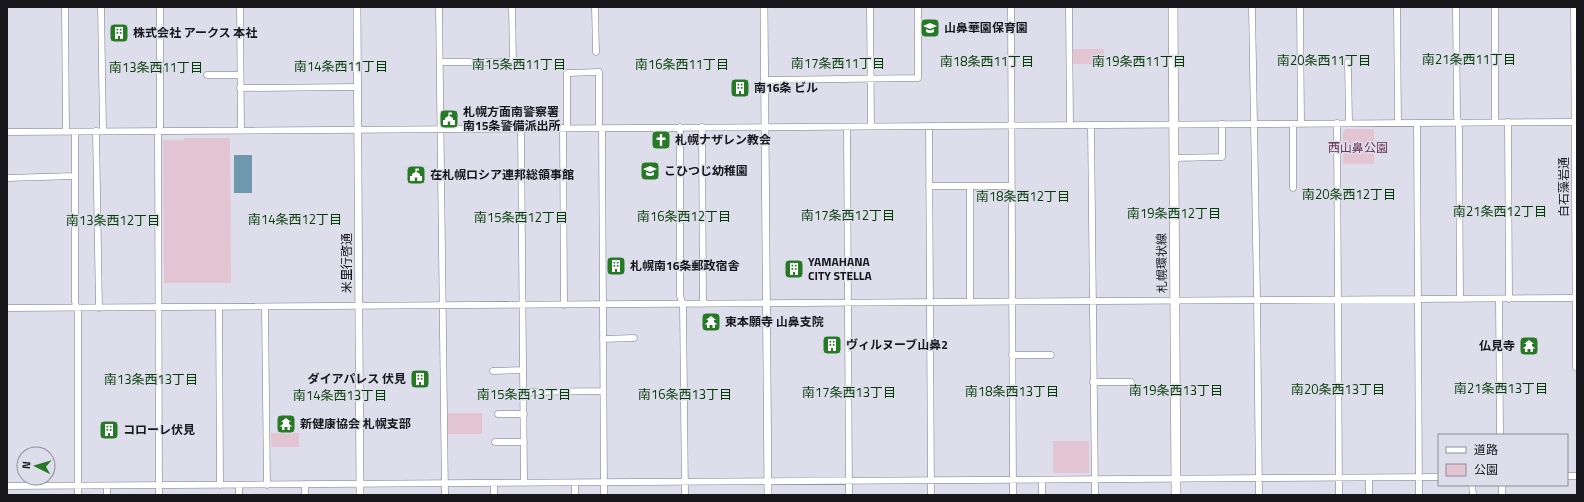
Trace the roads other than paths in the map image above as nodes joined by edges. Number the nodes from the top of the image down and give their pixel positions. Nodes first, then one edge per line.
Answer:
1 (65, 7) edge
2 (102, 7) edge
3 (160, 7) edge
4 (240, 7) edge
5 (357, 7) edge
6 (439, 7) edge
7 (512, 7) edge
8 (595, 7) edge
9 (764, 7) edge
10 (870, 7) edge
11 (918, 7) edge
12 (1011, 7) edge
13 (1069, 7) edge
14 (1173, 7) edge
15 (1252, 7) edge
16 (1300, 7) edge
17 (1397, 7) edge
18 (1456, 7) edge
19 (1494, 7) edge
20 (1574, 7) edge
21 (596, 52) dead end
22 (440, 62) junction
23 (1348, 62) dead end
24 (240, 75) junction
25 (208, 76) dead end
26 (871, 79) junction
27 (764, 80) junction
28 (357, 87) junction
29 (240, 88) junction
30 (1495, 122) junction
31 (1508, 122) junction
32 (1576, 122) edge
33 (1337, 123) junction
34 (1349, 123) junction
35 (1398, 123) junction
36 (1417, 123) junction
37 (1458, 123) junction
38 (1173, 124) junction
39 (1222, 124) junction
40 (1255, 124) junction
41 (1293, 124) junction
42 (1301, 124) junction
43 (1011, 125) junction
44 (1070, 125) junction
45 (1091, 125) junction
46 (847, 126) junction
47 (871, 126) junction
48 (929, 126) junction
49 (680, 127) junction
50 (702, 127) junction
51 (765, 127) junction
52 (521, 128) junction
53 (565, 128) junction
54 (601, 128) junction
55 (441, 129) junction
56 (241, 130) junction
57 (357, 130) junction
58 (103, 131) junction
59 (159, 131) junction
60 (7, 132) edge
61 (66, 132) junction
62 (75, 132) junction
63 (96, 132) junction
64 (1174, 158) junction
65 (75, 176) junction
66 (7, 178) edge
67 (929, 186) junction
68 (970, 186) junction
69 (1011, 186) junction
70 (1293, 188) dead end
71 (1509, 298) junction
72 (1577, 298) edge
73 (1418, 299) junction
74 (1460, 299) junction
75 (1499, 299) junction
76 (1257, 300) junction
77 (1338, 300) junction
78 (1092, 301) junction
79 (1174, 301) junction
80 (930, 302) junction
81 (970, 302) junction
82 (1012, 302) junction
83 (848, 303) junction
84 (603, 304) junction
85 (683, 304) junction
86 (703, 304) junction
87 (766, 304) junction
88 (442, 305) junction
89 (522, 305) junction
90 (564, 305) junction
91 (265, 306) junction
92 (359, 306) junction
93 (159, 307) junction
94 (219, 307) junction
95 (7, 308) edge
96 (77, 308) junction
97 (99, 308) junction
98 (634, 338) dead end
99 (603, 339) junction
100 (1051, 355) dead end
101 (1012, 356) junction
102 (1577, 367) edge
103 (523, 370) junction
104 (493, 371) dead end
105 (1093, 382) junction
106 (1131, 382) dead end
107 (603, 391) junction
108 (523, 392) junction
109 (498, 414) dead end
110 (524, 414) junction
111 (1500, 434) edge
112 (495, 442) dead end
113 (524, 442) junction
114 (1419, 477) junction
115 (1438, 477) edge
116 (1258, 478) junction
117 (1339, 478) junction
118 (1369, 478) junction
119 (1176, 479) junction
120 (931, 480) junction
121 (1012, 480) junction
122 (1042, 480) junction
123 (1094, 480) junction
124 (849, 481) junction
125 (685, 482) junction
126 (768, 482) junction
127 (494, 483) junction
128 (524, 483) junction
129 (575, 483) junction
130 (604, 483) junction
131 (305, 484) junction
132 (360, 484) junction
133 (445, 484) junction
134 (159, 485) junction
135 (220, 485) junction
136 (239, 485) junction
137 (267, 485) junction
138 (7, 486) edge
139 (78, 486) junction
140 (107, 486) junction
141 (78, 495) edge
142 (108, 495) edge
143 (159, 495) edge
144 (239, 495) edge
145 (305, 495) edge
146 (360, 495) edge
147 (445, 495) edge
148 (494, 495) edge
149 (576, 495) edge
150 (604, 495) edge
151 (685, 495) edge
152 (768, 495) edge
153 (849, 495) edge
154 (931, 495) edge
155 (1013, 495) edge
156 (1042, 495) edge
157 (1095, 495) edge
158 (1176, 495) edge
159 (1259, 495) edge
160 (1339, 495) edge
161 (1368, 495) edge
162 (1419, 495) edge

1 - 61 street
2 - 58 street
3 - 59 street
4 - 24 street
5 - 28 street, 米里行啓通
6 - 22 street
7 - 22 street
8 - 21 street
9 - 27 street
10 - 26 street
11 - 26 street
12 - 43 street
13 - 44 street
14 - 38 main road, 札幌環状線
15 - 40 street
16 - 42 street
17 - 35 street
18 - 37 street
19 - 30 street
20 - 32 main road, 白石藻岩通
22 - 55 street
23 - 34 street
24 - 25 street
24 - 29 street
26 - 27 street
26 - 47 street
27 - 51 street
28 - 29 street
28 - 57 street, 米里行啓通
29 - 56 street
30 - 31 street
30 - 37 street
31 - 32 street
31 - 71 street
32 - 72 main road, 白石藻岩通
33 - 34 street
33 - 42 street
33 - 77 street
34 - 35 street
35 - 36 street
36 - 37 street
36 - 73 street
37 - 74 street
38 - 39 street
38 - 45 street
38 - 64 main road, 札幌環状線
39 - 40 street
39 - 64 street
40 - 41 street
40 - 76 street
41 - 42 street
41 - 70 street
43 - 44 street
43 - 48 street
43 - 69 street
44 - 45 street
45 - 78 street
46 - 47 street
46 - 51 street
46 - 83 street
47 - 48 street
48 - 67 street
49 - 50 street
49 - 54 street
49 - 85 street
50 - 51 street
50 - 86 street
51 - 87 street
52 - 53 street
52 - 55 street
52 - 89 street
53 - 54 street
53 - 54 street
53 - 90 street
54 - 84 street
55 - 57 street
55 - 88 street
56 - 57 street
56 - 59 street
57 - 92 street, 米里行啓通
58 - 59 street
58 - 63 street
59 - 93 street
60 - 61 street
61 - 62 street
62 - 63 street
62 - 65 street
63 - 97 street
64 - 79 main road, 札幌環状線
65 - 66 street
65 - 96 street
67 - 68 street
67 - 80 street
68 - 69 street
68 - 81 street
69 - 82 street
71 - 72 street
71 - 75 street
72 - 102 main road, 白石藻岩通
73 - 74 street
73 - 77 street
73 - 114 street
74 - 75 street
75 - 111 street
76 - 77 street
76 - 79 street
76 - 116 street
77 - 117 street
78 - 79 street
78 - 82 street
78 - 105 street
79 - 119 main road, 札幌環状線
80 - 81 street
80 - 83 street
80 - 120 street
81 - 82 street
82 - 101 street
83 - 87 street
83 - 124 street
84 - 85 street
84 - 90 street
84 - 99 street
85 - 86 street
85 - 125 street
86 - 87 street
87 - 126 street
88 - 89 street
88 - 92 street
88 - 133 street
89 - 90 street
89 - 103 street
91 - 92 street
91 - 94 street
91 - 137 street
92 - 132 street, 米里行啓通
93 - 94 street
93 - 97 street
93 - 134 street
94 - 135 street
95 - 96 street
96 - 97 street
96 - 139 street
98 - 99 street
99 - 107 street
100 - 101 street
101 - 121 street
103 - 104 street
103 - 108 street
105 - 106 street
105 - 123 street
107 - 108 street
107 - 130 street
108 - 110 street
109 - 110 street
110 - 113 street
112 - 113 street
113 - 128 street
114 - 115 street
114 - 118 street
114 - 162 street
116 - 117 street
116 - 119 street
116 - 159 street
117 - 118 street
117 - 160 street
118 - 161 street
119 - 123 street
119 - 158 main road, 札幌環状線
120 - 121 street
120 - 124 street
120 - 154 street
121 - 122 street
121 - 155 street
122 - 123 street
122 - 156 street
123 - 157 street
124 - 126 street
124 - 153 street
125 - 126 street
125 - 130 street
125 - 151 street
126 - 152 street
127 - 128 street
127 - 133 street
127 - 148 street
128 - 129 street
129 - 130 street
129 - 149 street
130 - 150 street
131 - 132 street
131 - 137 street
131 - 145 street
132 - 133 street
132 - 146 street, 米里行啓通
133 - 147 street
134 - 135 street
134 - 140 street
134 - 143 street
135 - 136 street
136 - 137 street
136 - 144 street
138 - 139 street
139 - 140 street
139 - 141 street
140 - 142 street

